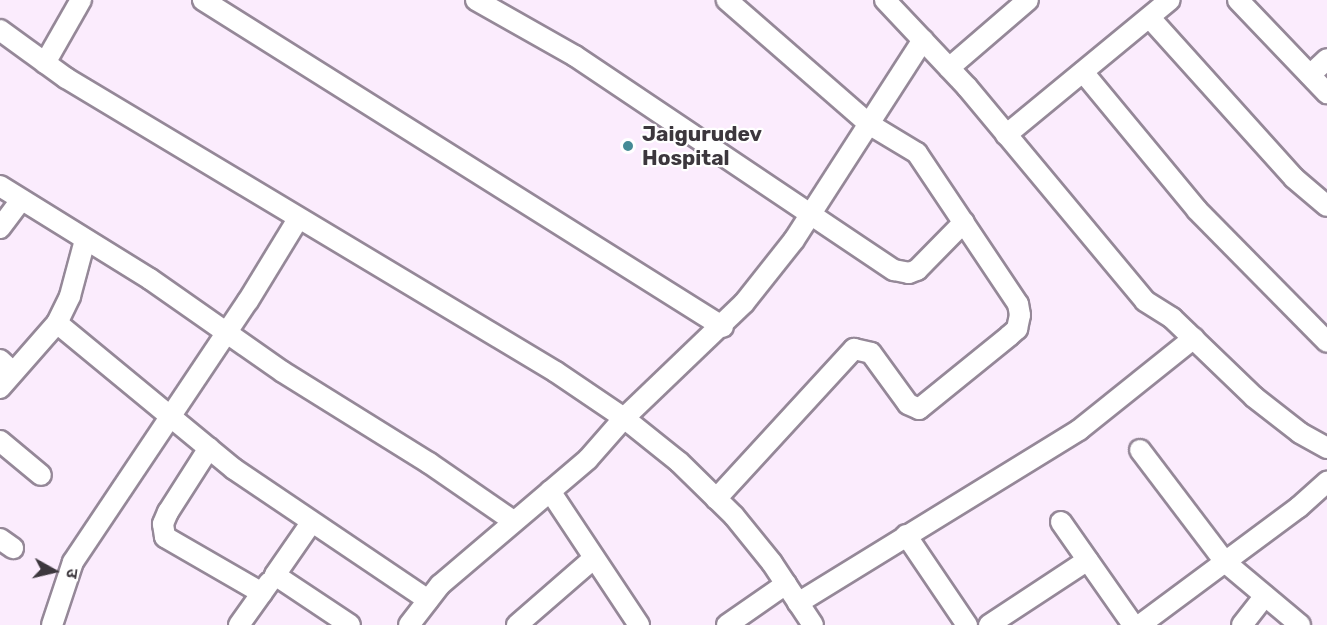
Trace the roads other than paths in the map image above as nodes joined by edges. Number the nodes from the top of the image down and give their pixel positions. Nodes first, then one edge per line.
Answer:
1 (81, 0) edge
2 (203, 0) edge
3 (476, 0) edge
4 (727, 0) edge
5 (885, 0) edge
6 (1028, 0) edge
7 (1170, 0) edge
8 (1238, 0) edge
9 (1150, 18) junction
10 (0, 30) edge
11 (923, 40) junction
12 (1327, 59) edge
13 (45, 63) junction
14 (949, 68) junction
15 (1083, 72) junction
16 (1310, 75) junction
17 (1327, 93) edge
18 (869, 124) junction
19 (1006, 135) junction
20 (0, 186) edge
21 (21, 200) junction
22 (1327, 206) edge
23 (811, 214) junction
24 (298, 219) junction
25 (964, 222) junction
26 (0, 228) edge
27 (85, 240) junction
28 (57, 323) junction
29 (723, 327) junction
30 (227, 333) junction
31 (1194, 338) junction
32 (1327, 342) edge
33 (7, 366) edge
34 (0, 387) edge
35 (171, 416) junction
36 (624, 418) junction
37 (0, 441) edge
38 (209, 448) junction
39 (1327, 448) edge
40 (1140, 450) dead end
41 (41, 475) dead end
42 (1327, 482) edge
43 (550, 491) junction
44 (716, 499) junction
45 (513, 521) junction
46 (1061, 522) dead end
47 (311, 523) junction
48 (906, 535) junction
49 (594, 558) junction
50 (1088, 560) junction
51 (1226, 562) junction
52 (275, 575) junction
53 (786, 584) junction
54 (262, 593) junction
55 (1265, 596) junction
56 (428, 600) junction
57 (798, 603) junction
58 (57, 623) edge
59 (239, 625) edge
60 (350, 625) edge
61 (409, 625) edge
62 (517, 625) edge
63 (639, 625) edge
64 (727, 625) edge
65 (813, 625) edge
66 (967, 625) edge
67 (989, 625) edge
68 (1133, 625) edge
69 (1140, 625) edge
70 (1242, 625) edge
71 (1300, 625) edge

1 - 13 street
2 - 29 street
3 - 23 street
4 - 18 street
5 - 11 street
6 - 14 street
7 - 9 street
8 - 16 street
9 - 15 street
9 - 22 street
10 - 13 street
11 - 14 street
11 - 18 street
12 - 16 street
13 - 24 street
14 - 19 street
15 - 19 street
15 - 32 street
16 - 17 street
18 - 23 street
18 - 25 street
19 - 31 street
20 - 21 street
21 - 26 street
21 - 27 street
23 - 25 street
23 - 29 street
24 - 30 street
24 - 36 street
25 - 44 street
27 - 28 street
27 - 30 street
28 - 33 street
28 - 35 street
29 - 36 street
30 - 35 street
30 - 45 street
31 - 39 street
31 - 48 street
33 - 34 street
35 - 38 street
35 - 58 street
36 - 43 street
36 - 44 street
37 - 41 street
38 - 47 street
38 - 54 street
40 - 51 street
42 - 51 street
43 - 45 street
43 - 49 street
44 - 53 street
45 - 56 street
46 - 50 street
47 - 52 street
47 - 56 street
48 - 57 street
48 - 66 street
49 - 62 street
49 - 63 street
50 - 67 street
50 - 68 street
51 - 55 street
51 - 69 street
52 - 54 street
52 - 60 street
53 - 57 street
53 - 64 street
54 - 59 street
55 - 70 street
55 - 71 street
56 - 61 street
57 - 65 street

